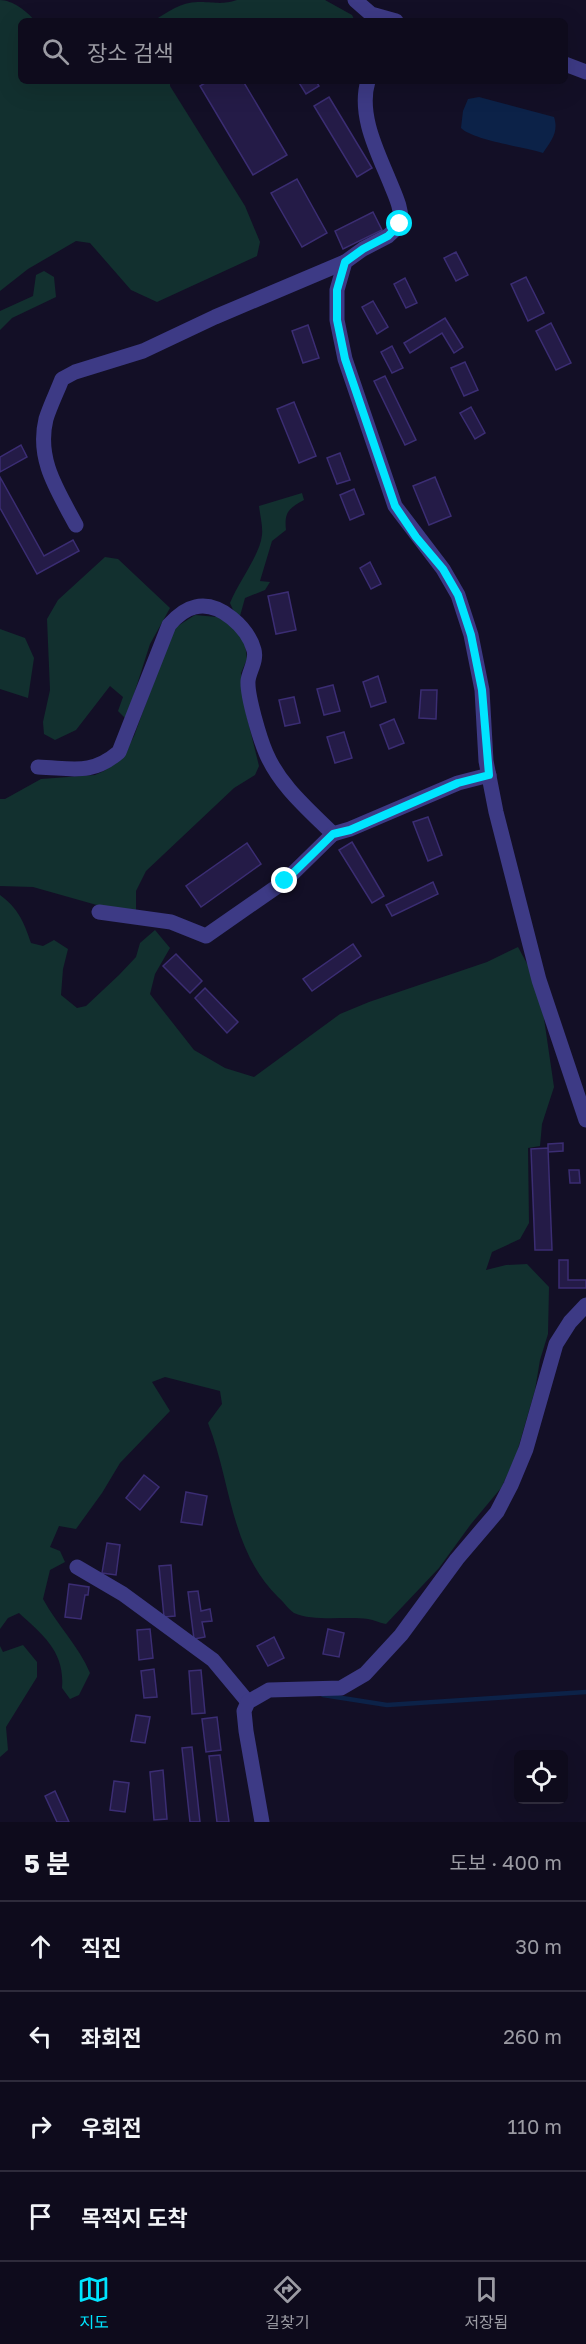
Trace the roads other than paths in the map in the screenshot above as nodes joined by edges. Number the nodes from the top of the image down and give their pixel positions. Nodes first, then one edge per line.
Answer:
1 (355, 0) edge
2 (372, 18) edge
3 (568, 65) edge
4 (586, 72) edge
5 (368, 84) edge
6 (345, 262) junction
7 (76, 525) dead end
8 (38, 767) dead end
9 (489, 775) junction
10 (333, 834) junction
11 (99, 912) dead end
12 (586, 1120) edge
13 (586, 1305) edge
14 (76, 1567) dead end
15 (248, 1702) junction
16 (262, 1822) edge

1 - 2 street
3 - 4 street
5 - 6 street
6 - 7 street
6 - 9 street
8 - 10 street
9 - 10 street
9 - 12 street
10 - 11 street
13 - 15 street
14 - 15 street
15 - 16 street

